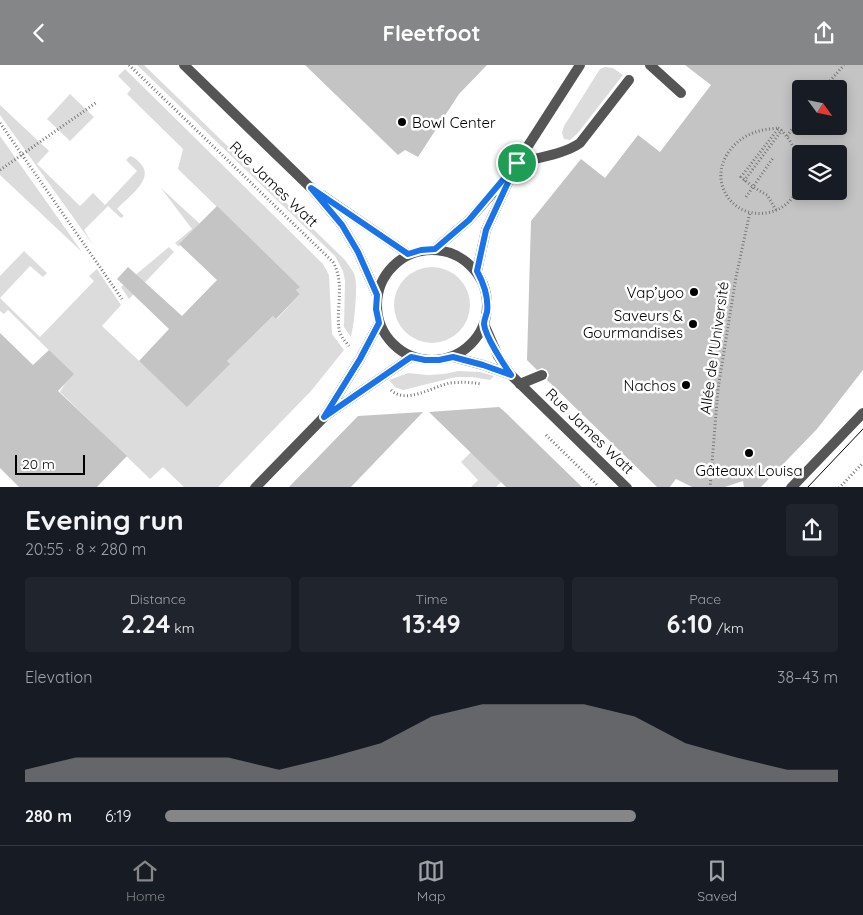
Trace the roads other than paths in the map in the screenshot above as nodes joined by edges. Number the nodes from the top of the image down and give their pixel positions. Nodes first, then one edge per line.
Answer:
1 (184, 65) edge
2 (580, 65) edge
3 (650, 65) edge
4 (630, 79) dead end
5 (680, 93) dead end
6 (517, 163) junction
7 (311, 188) junction
8 (435, 249) junction
9 (408, 254) junction
10 (477, 271) junction
11 (377, 295) junction
12 (379, 323) junction
13 (484, 324) junction
14 (411, 357) junction
15 (453, 357) junction
16 (511, 375) junction
17 (542, 375) dead end
18 (520, 384) junction
19 (863, 413) edge
20 (324, 417) junction
21 (255, 487) edge
22 (628, 487) edge
23 (791, 487) edge

1 - 7 street, Rue James Watt
2 - 6 street
3 - 5 street
4 - 6 street
6 - 8 street
6 - 10 street
7 - 9 street, Rue James Watt
7 - 11 street, Rue James Watt
8 - 9 street
8 - 10 street
9 - 11 street
10 - 13 street
11 - 12 street
12 - 14 street
12 - 20 street
13 - 15 street
13 - 16 street, Rue James Watt
14 - 15 street
14 - 20 street
15 - 16 street, Rue James Watt
16 - 18 street, Rue James Watt
17 - 18 street
18 - 22 street, Rue James Watt
19 - 23 street
20 - 21 street

